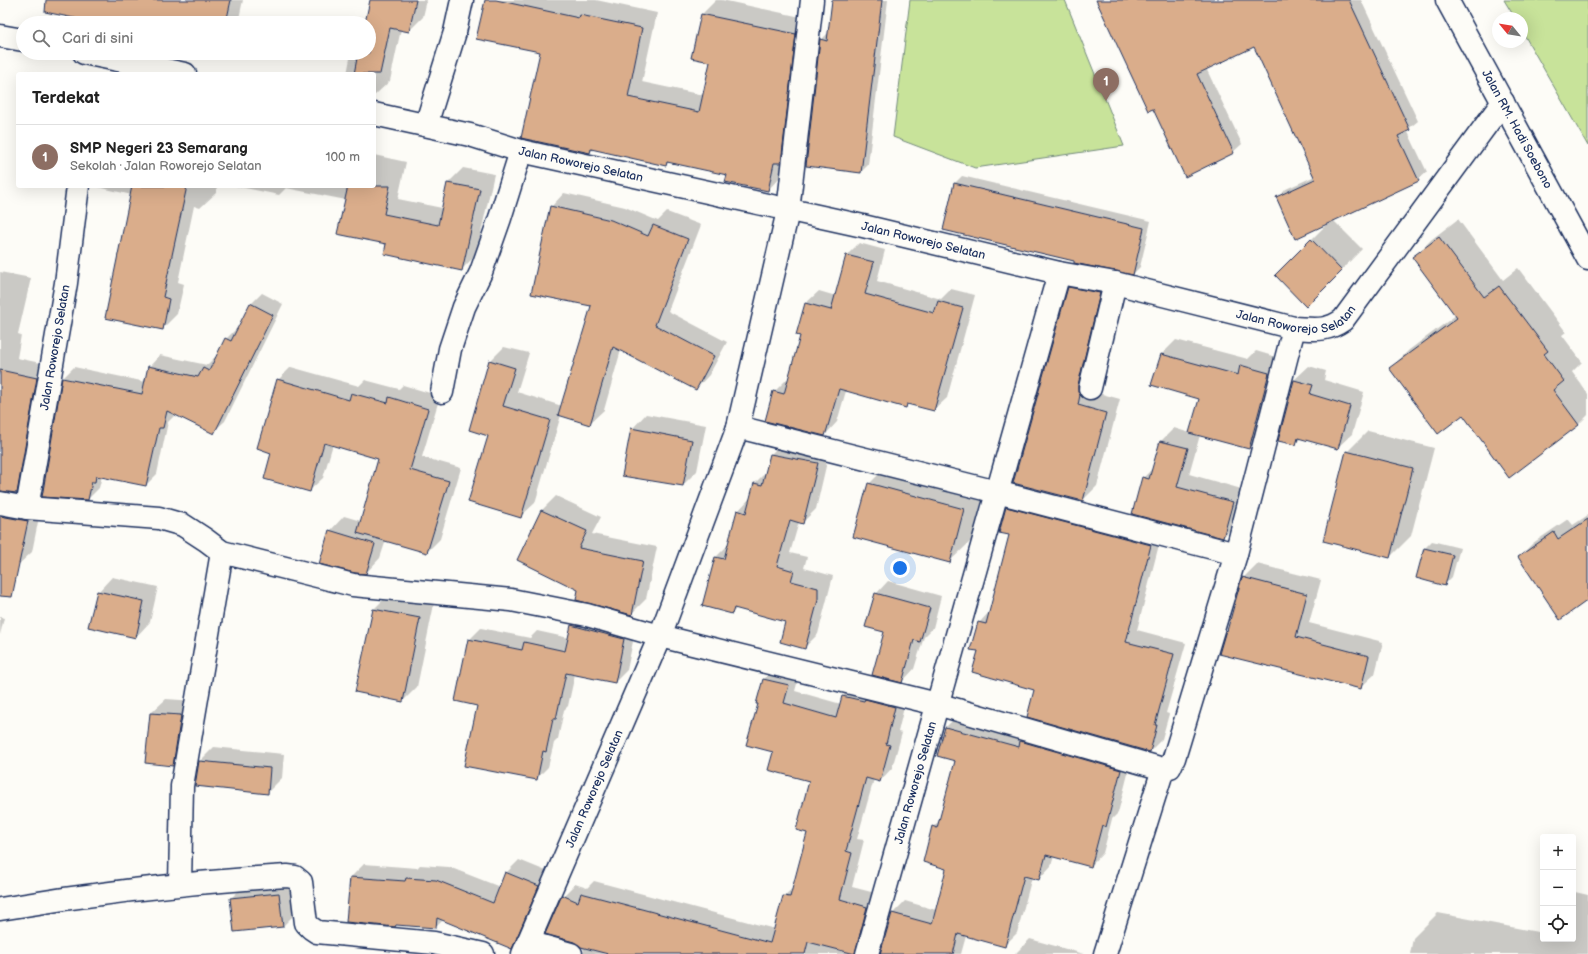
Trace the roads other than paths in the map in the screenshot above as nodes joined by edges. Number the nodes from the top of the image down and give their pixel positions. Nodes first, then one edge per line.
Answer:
1 (462, 0) edge
2 (812, 0) edge
3 (1448, 0) edge
4 (0, 36) edge
5 (16, 39) edge
6 (90, 61) edge
7 (170, 72) edge
8 (1503, 102) junction
9 (376, 114) edge
10 (426, 125) junction
11 (521, 151) junction
12 (78, 188) edge
13 (788, 211) junction
14 (1588, 259) edge
15 (1059, 273) junction
16 (1115, 283) junction
17 (1294, 328) junction
18 (1090, 388) dead end
19 (442, 392) dead end
20 (738, 427) junction
21 (997, 492) junction
22 (0, 503) edge
23 (27, 508) junction
24 (222, 552) junction
25 (1236, 554) junction
26 (660, 636) junction
27 (937, 704) junction
28 (1163, 769) junction
29 (180, 884) junction
30 (0, 909) edge
31 (525, 948) edge
32 (483, 954) edge
33 (571, 954) edge
34 (867, 954) edge
35 (1105, 954) edge

1 - 10 street
2 - 13 street, Jalan Roworejo Selatan
3 - 8 street, Jalan RM. Hadi Soebono
4 - 5 street
6 - 7 street
8 - 14 street, Jalan RM. Hadi Soebono
8 - 17 street, Jalan Roworejo Selatan
9 - 10 street, Jalan Roworejo Selatan
10 - 11 street, Jalan Roworejo Selatan
11 - 13 street, Jalan Roworejo Selatan
11 - 19 street
12 - 23 street, Jalan Roworejo Selatan
13 - 15 street, Jalan Roworejo Selatan
13 - 20 street, Jalan Roworejo Selatan
15 - 16 street, Jalan Roworejo Selatan
15 - 21 street, Jalan Roworejo Selatan
16 - 17 street, Jalan Roworejo Selatan
16 - 18 street
17 - 25 street
20 - 21 street
20 - 26 street, Jalan Roworejo Selatan
21 - 25 street
21 - 27 street, Jalan Roworejo Selatan
22 - 23 street
23 - 24 street
24 - 26 street
24 - 29 street
25 - 28 street
26 - 27 street
26 - 31 street, Jalan Roworejo Selatan
27 - 28 street
27 - 34 street, Jalan Roworejo Selatan
28 - 35 street
29 - 30 street
29 - 32 street
31 - 33 street, Jalan Roworejo Selatan

